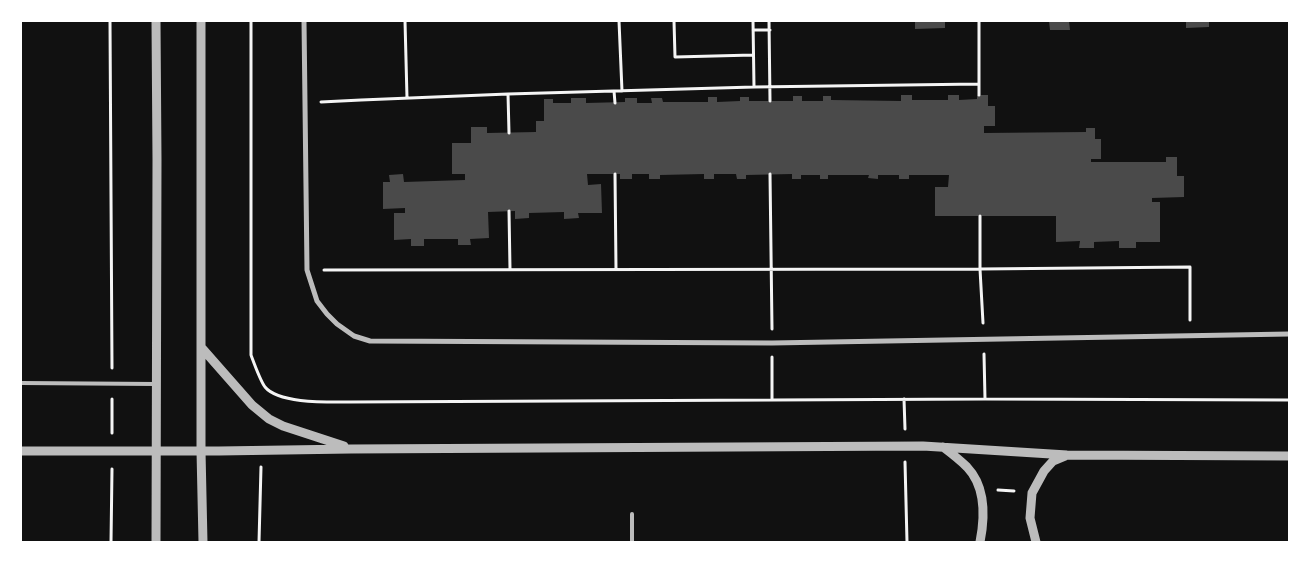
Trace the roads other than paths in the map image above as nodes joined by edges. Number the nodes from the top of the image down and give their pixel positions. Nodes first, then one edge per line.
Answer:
1 (156, 21) edge
2 (201, 21) edge
3 (304, 21) edge
4 (1289, 334) edge
5 (201, 347) junction
6 (21, 383) edge
7 (156, 384) junction
8 (943, 446) junction
9 (351, 449) junction
10 (21, 451) edge
11 (156, 451) junction
12 (201, 451) junction
13 (1067, 454) junction
14 (1289, 456) edge
15 (632, 514) dead end
16 (156, 542) edge
17 (203, 542) edge
18 (632, 542) edge
19 (980, 542) edge
20 (1036, 542) edge

1 - 7 street
2 - 5 street
3 - 4 street
5 - 9 street
5 - 12 street
6 - 7 lane
7 - 11 street
8 - 9 street
8 - 13 street
8 - 19 street
9 - 12 street
10 - 11 street
11 - 12 street
11 - 16 street
12 - 17 street
13 - 14 street
13 - 20 street
15 - 18 lane

